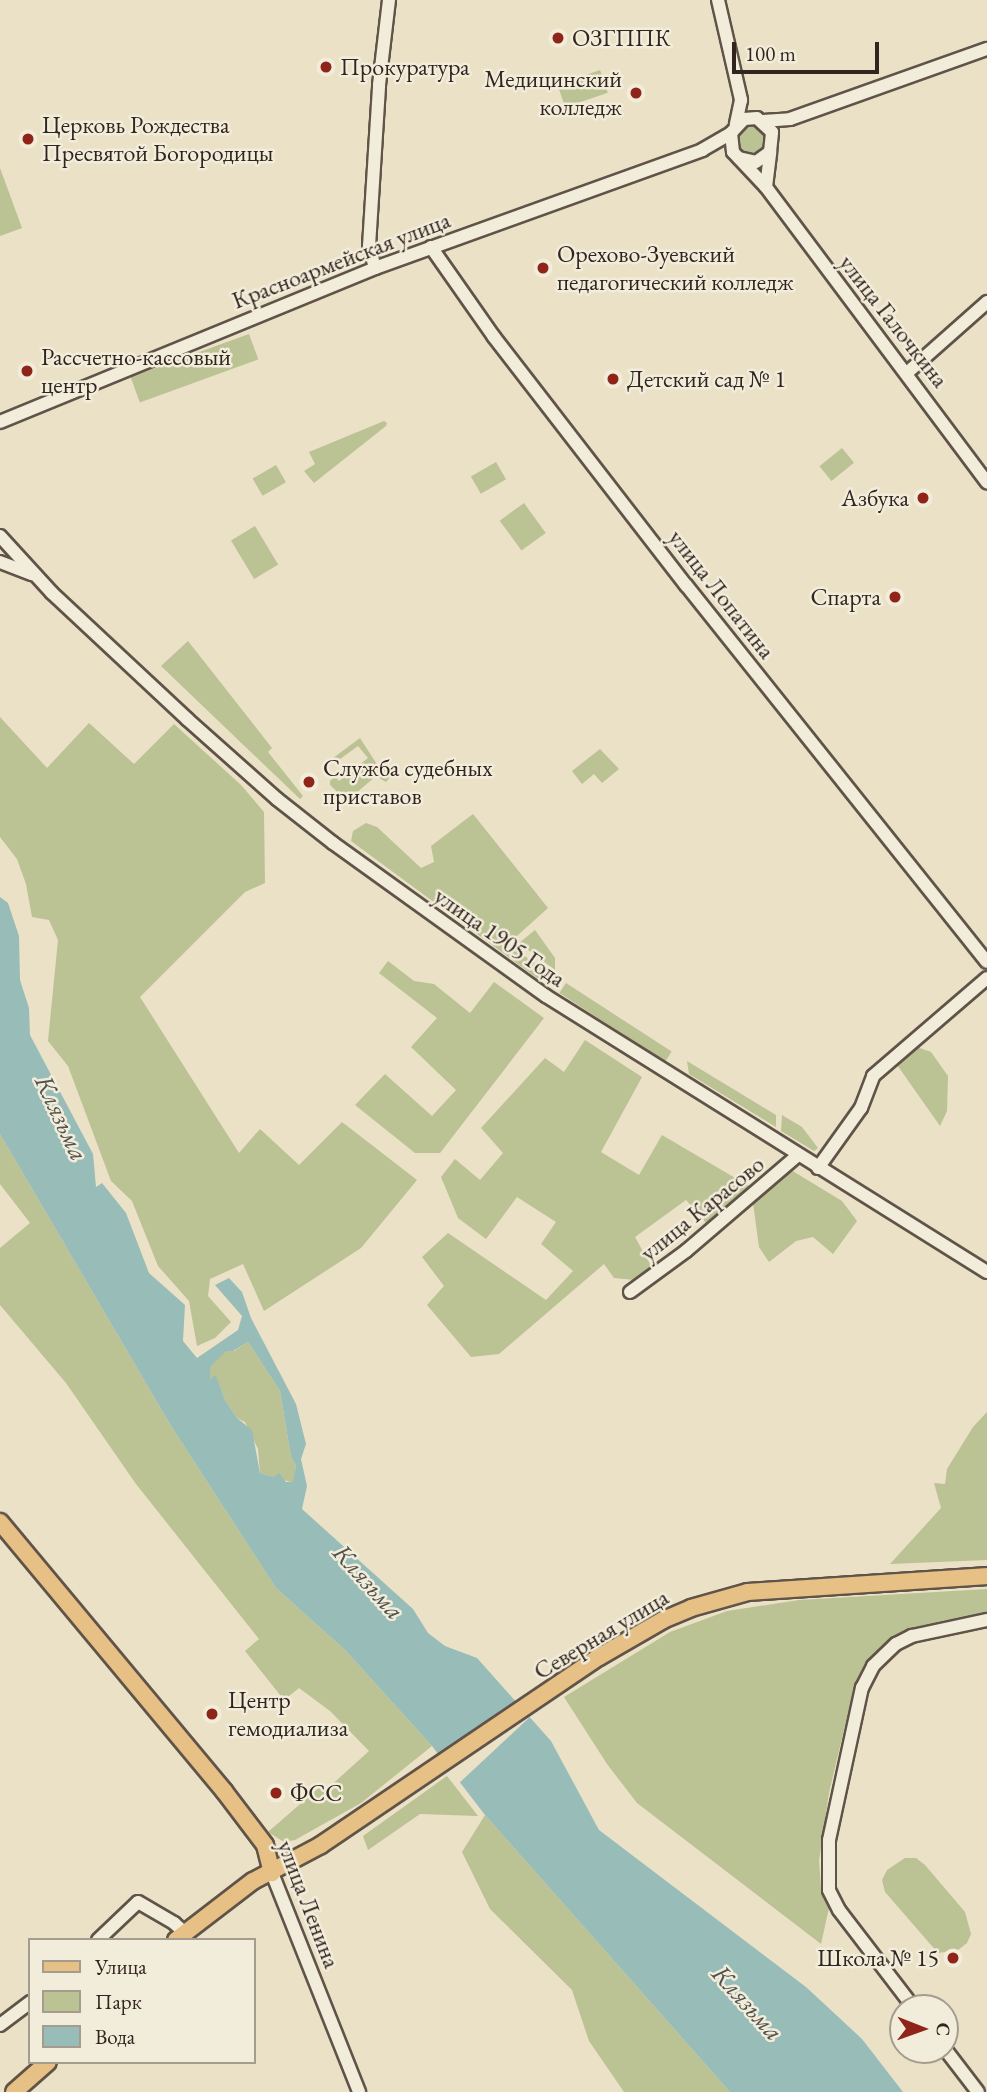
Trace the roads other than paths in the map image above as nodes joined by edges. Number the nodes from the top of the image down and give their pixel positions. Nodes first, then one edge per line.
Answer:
1 (389, 0) edge
2 (718, 0) edge
3 (987, 49) edge
4 (741, 100) junction
5 (790, 119) junction
6 (760, 120) junction
7 (734, 128) junction
8 (773, 138) junction
9 (702, 150) junction
10 (770, 152) junction
11 (736, 155) junction
12 (766, 187) junction
13 (431, 247) junction
14 (375, 268) junction
15 (987, 302) edge
16 (908, 372) junction
17 (0, 422) edge
18 (987, 482) edge
19 (0, 536) edge
20 (0, 562) edge
21 (35, 575) junction
22 (987, 962) edge
23 (987, 978) edge
24 (798, 1155) junction
25 (818, 1168) junction
26 (987, 1272) edge
27 (630, 1292) dead end
28 (0, 1522) edge
29 (987, 1576) edge
30 (987, 1620) edge
31 (272, 1874) junction
32 (180, 1936) edge
33 (100, 1938) edge
34 (903, 1994) edge
35 (28, 2004) edge
36 (0, 2025) edge
37 (46, 2064) edge
38 (957, 2064) edge
39 (14, 2092) edge
40 (359, 2092) edge
41 (978, 2092) edge

1 - 14 street
2 - 4 street
3 - 5 street
4 - 6 street
4 - 7 street
5 - 6 street
5 - 8 street
6 - 7 street
6 - 8 street
7 - 9 street
7 - 11 street
8 - 10 street
9 - 11 street
9 - 13 street, Красноармейская улица
10 - 11 street
10 - 12 street
11 - 12 street, улица Галочкина
12 - 16 street, улица Галочкина
13 - 14 street, Красноармейская улица
13 - 22 street, улица Лопатина
14 - 17 street, Красноармейская улица
15 - 16 street
16 - 18 street, улица Галочкина
19 - 21 street, улица 1905 Года
20 - 21 street
21 - 24 street, улица 1905 Года
23 - 25 street
24 - 25 street, улица 1905 Года
24 - 27 street, улица Карасово
25 - 26 street, улица 1905 Года
28 - 31 main road, улица Ленина
29 - 31 main road, Северная улица
30 - 34 street
31 - 32 main road, Северная улица
31 - 40 street, улица Ленина
32 - 33 street
35 - 36 street
37 - 39 main road
38 - 41 street

